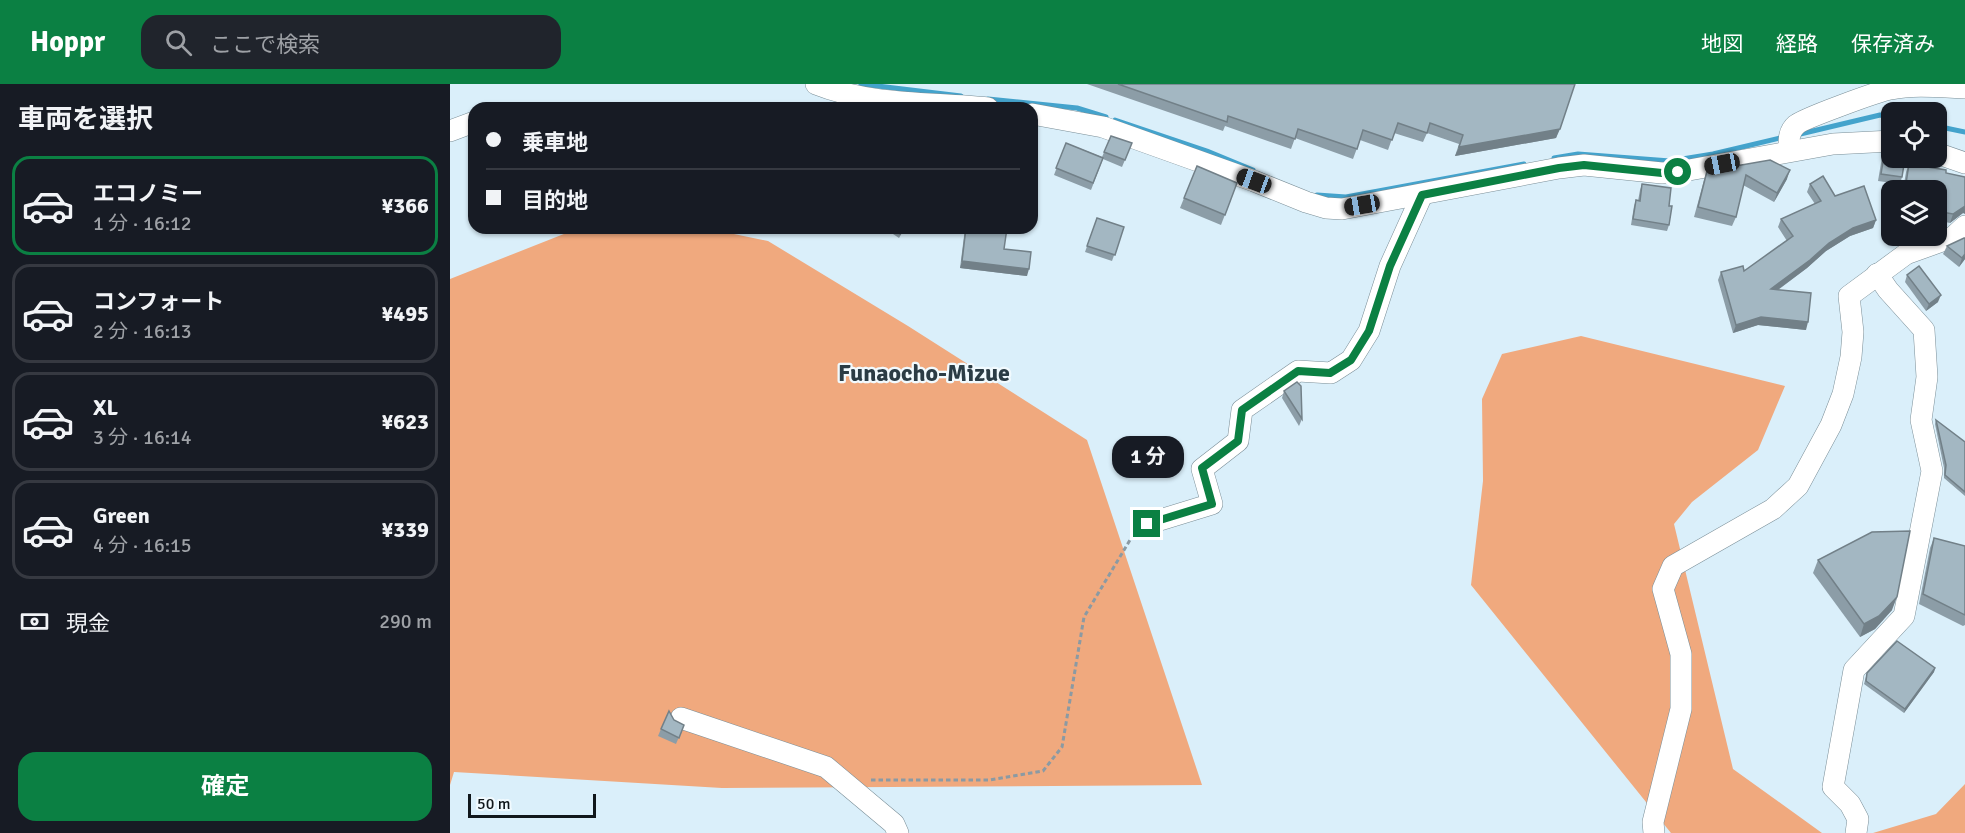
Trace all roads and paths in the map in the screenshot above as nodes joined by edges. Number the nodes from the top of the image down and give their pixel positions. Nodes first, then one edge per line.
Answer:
1 (816, 84) edge
2 (1965, 88) edge
3 (883, 102) edge
4 (1038, 115) edge
5 (468, 124) edge
6 (450, 131) edge
7 (1881, 142) edge
8 (1789, 143) junction
9 (1947, 157) edge
10 (1965, 163) edge
11 (1422, 195) junction
12 (1965, 226) edge
13 (1877, 274) junction
14 (1147, 524) joint
15 (681, 718) dead end
16 (847, 785) junction
17 (898, 833) edge
18 (1654, 833) edge
19 (1856, 833) edge

1 - 3 street
2 - 8 street
4 - 11 street
5 - 6 street
7 - 8 street
8 - 11 street
9 - 10 street
11 - 14 street
12 - 13 street
13 - 18 street
13 - 19 street
14 - 16 path
15 - 16 street
16 - 17 street

